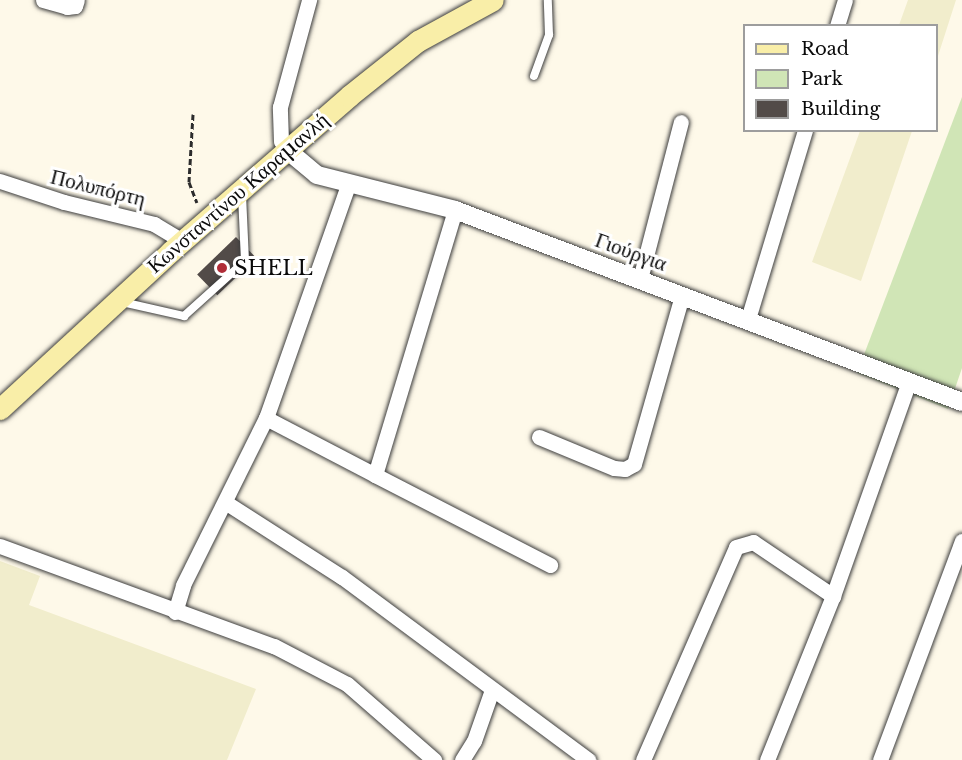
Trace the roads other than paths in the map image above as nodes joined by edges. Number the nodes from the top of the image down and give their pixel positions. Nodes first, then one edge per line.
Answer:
1 (43, 0) edge
2 (309, 0) edge
3 (493, 0) edge
4 (548, 0) edge
5 (845, 0) edge
6 (72, 3) edge
7 (838, 24) edge
8 (534, 76) dead end
9 (681, 122) dead end
10 (804, 132) edge
11 (286, 149) junction
12 (0, 181) edge
13 (348, 185) junction
14 (242, 189) junction
15 (455, 210) junction
16 (182, 241) junction
17 (640, 279) junction
18 (682, 295) junction
19 (117, 301) junction
20 (748, 319) junction
21 (909, 381) junction
22 (962, 402) edge
23 (0, 409) edge
24 (266, 418) junction
25 (539, 437) dead end
26 (375, 475) junction
27 (225, 502) junction
28 (962, 541) edge
29 (0, 546) edge
30 (550, 565) dead end
31 (833, 596) junction
32 (175, 612) junction
33 (492, 690) junction
34 (434, 760) edge
35 (462, 760) edge
36 (588, 760) edge
37 (643, 760) edge
38 (767, 760) edge
39 (880, 760) edge

1 - 6 street
2 - 11 street
3 - 11 main road, Κωνσταντίνου Καραμανλή
4 - 8 lane
5 - 7 street
9 - 17 street
10 - 20 street
11 - 13 street, Γιούργια
11 - 14 main road, Κωνσταντίνου Καραμανλή
12 - 16 street, Πολυπόρτη
13 - 15 street, Γιούργια
13 - 24 street
14 - 16 main road, Κωνσταντίνου Καραμανλή
14 - 19 lane
15 - 17 street, Γιούργια
15 - 26 street
16 - 19 main road, Κωνσταντίνου Καραμανλή
17 - 18 street, Γιούργια
18 - 20 street, Γιούργια
18 - 25 street
19 - 23 main road, Κωνσταντίνου Καραμανλή
20 - 21 street, Γιούργια
21 - 22 street, Γιούργια
21 - 31 street
24 - 26 street
24 - 27 street
26 - 30 street
27 - 32 street
27 - 33 street
28 - 39 street
29 - 32 street
31 - 37 street
31 - 38 street
32 - 34 street
33 - 35 street
33 - 36 street

